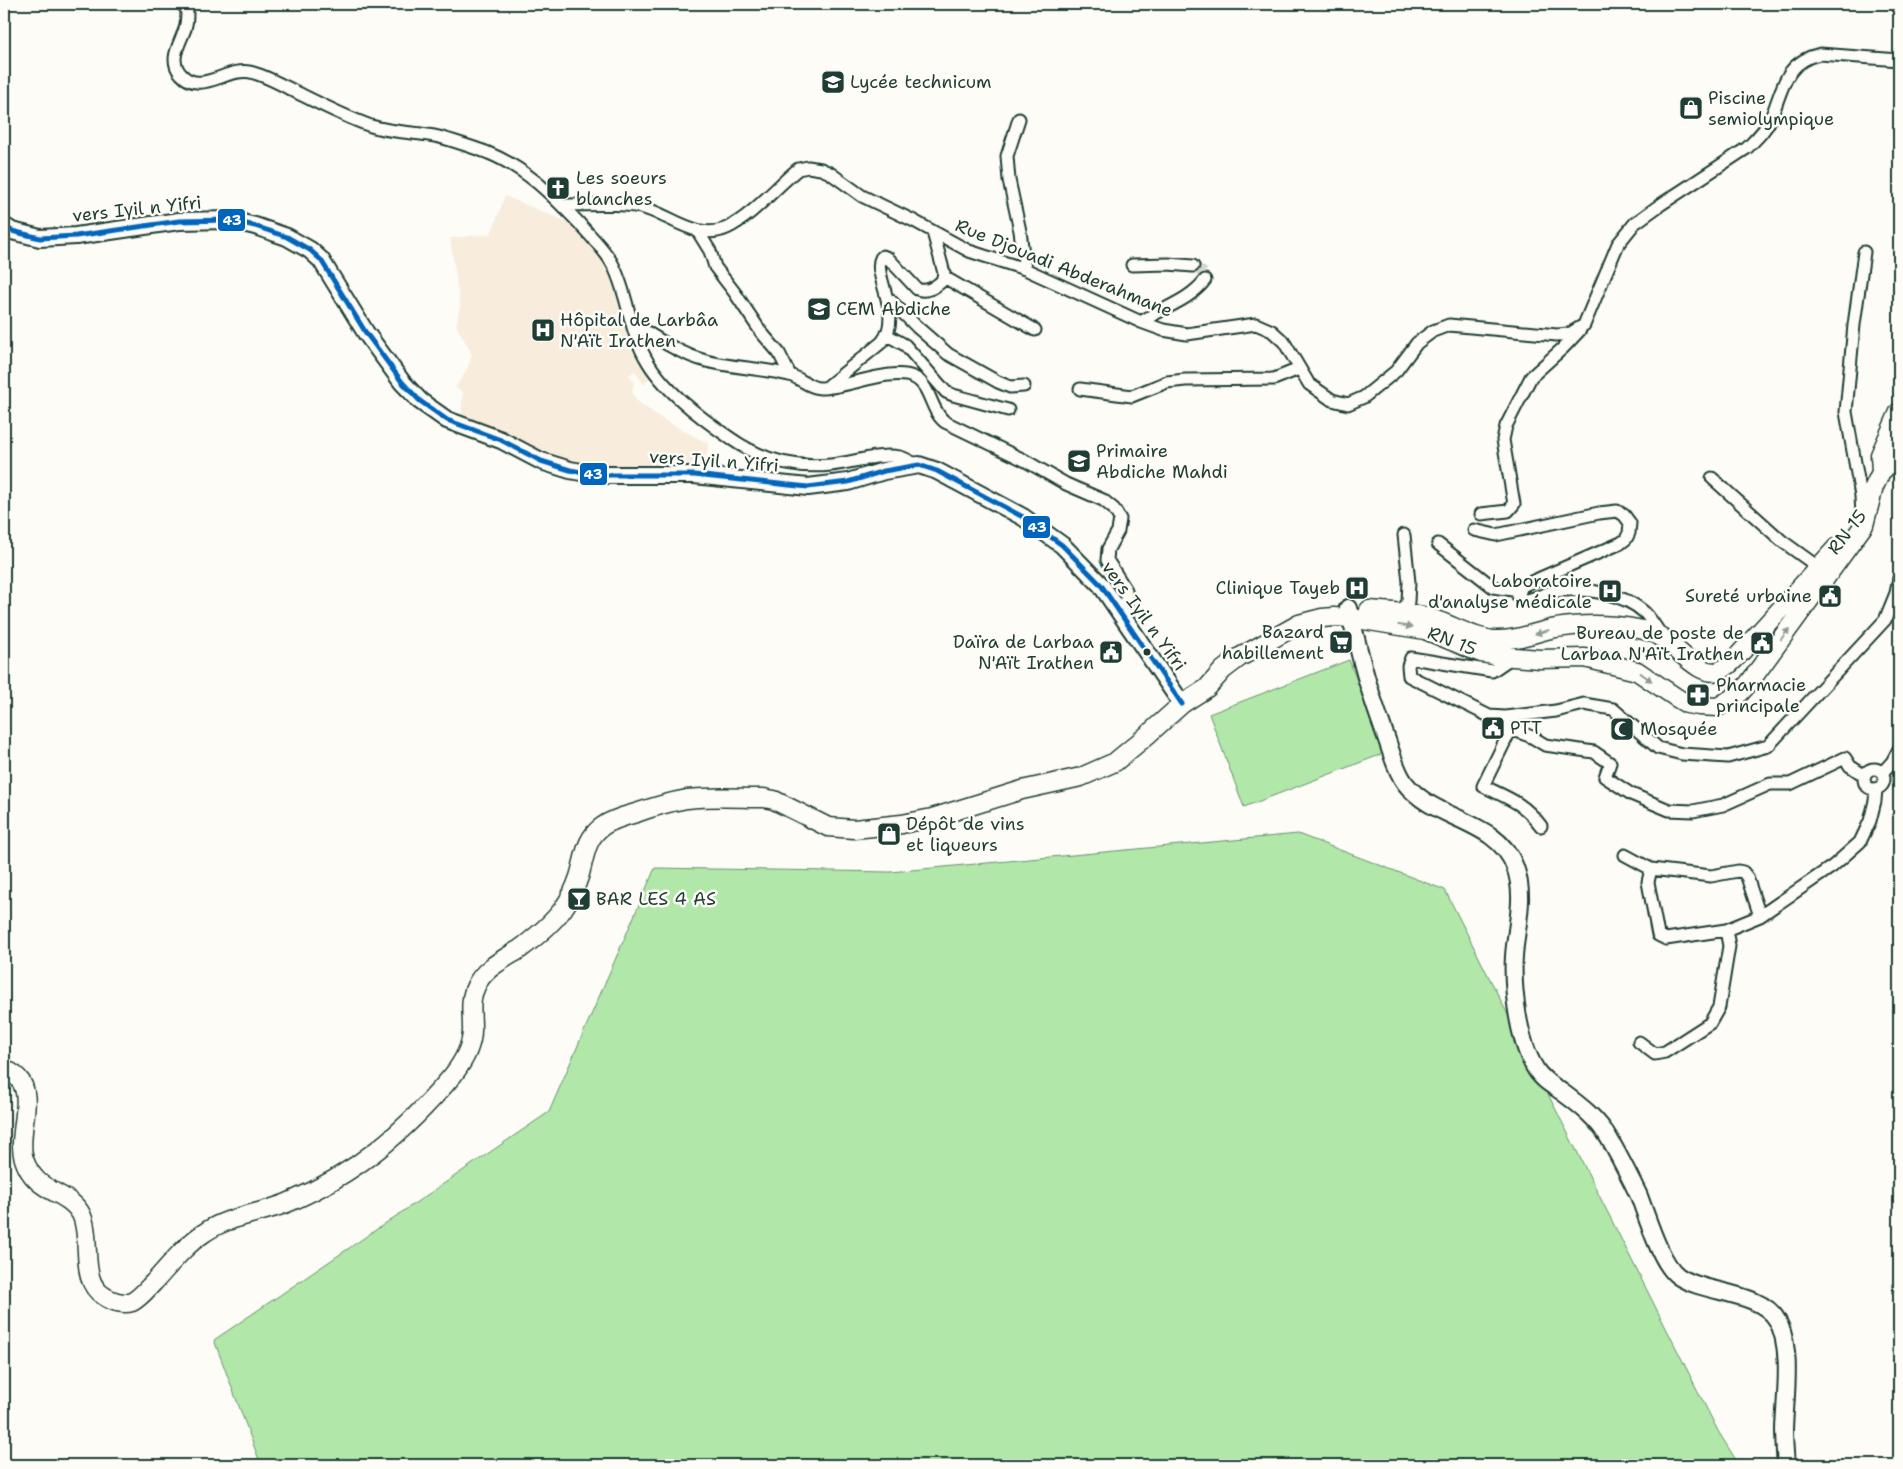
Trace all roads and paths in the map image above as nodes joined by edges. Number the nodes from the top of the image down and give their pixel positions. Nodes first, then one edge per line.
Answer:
1 (182, 4) edge
2 (1899, 60) edge
3 (1019, 119) dead end
4 (563, 205) junction
5 (4, 226) edge
6 (697, 230) junction
7 (933, 232) junction
8 (1864, 252) dead end
9 (1132, 265) dead end
10 (1193, 266) tunnel mouth
11 (1025, 269) junction
12 (944, 277) junction
13 (1204, 280) dead end
14 (889, 299) junction
15 (1141, 322) junction
16 (632, 323) junction
17 (1584, 325) junction
18 (1035, 330) dead end
19 (888, 335) junction
20 (1299, 369) junction
21 (790, 375) junction
22 (1024, 386) dead end
23 (827, 387) junction
24 (1080, 389) dead end
25 (1008, 410) dead end
26 (1899, 412) edge
27 (1899, 454) edge
28 (919, 465) junction
29 (1881, 472) junction
30 (1712, 478) dead end
31 (1865, 511) junction
32 (1481, 514) dead end
33 (1474, 530) dead end
34 (1404, 535) dead end
35 (1438, 544) dead end
36 (1818, 568) junction
37 (1899, 578) edge
38 (1519, 591) junction
39 (1401, 612) junction
40 (1350, 613) junction
41 (1126, 620) junction
42 (1662, 636) junction
43 (1511, 658) junction
44 (1186, 701) junction
45 (1489, 716) junction
46 (1511, 729) junction
47 (1899, 749) edge
48 (1882, 773) junction
49 (1865, 776) junction
50 (1876, 789) junction
51 (1541, 826) dead end
52 (1625, 855) dead end
53 (1651, 869) junction
54 (1760, 916) junction
55 (1726, 930) junction
56 (1639, 1042) dead end
57 (4, 1068) edge
58 (1786, 1465) edge

1 - 4 street
2 - 17 street
3 - 11 street
4 - 6 street, Rue Djouadi Abderahmane
4 - 16 street
5 - 28 main road, vers Iγil n Yifri
6 - 7 street, Rue Djouadi Abderahmane
6 - 21 street
7 - 11 street, Rue Djouadi Abderahmane
7 - 12 street
8 - 31 street
9 - 10 street
11 - 15 street, Rue Djouadi Abderahmane
12 - 14 street
12 - 18 street
13 - 15 street
14 - 19 street
14 - 22 street
15 - 20 street, Rue Djouadi Abderahmane
16 - 21 street
16 - 28 street
17 - 20 street, Rue Djouadi Abderahmane
17 - 32 street
19 - 23 street
19 - 25 street
20 - 24 street
21 - 23 street
23 - 41 street
26 - 29 main road, RN 15
27 - 29 main road, RN 15
28 - 41 main road, vers Iγil n Yifri
29 - 31 main road, RN 15
30 - 36 street
31 - 36 main road, RN 15
43 -> 31 main road, RN 15
33 - 38 street
34 - 39 street
35 - 38 street
36 - 42 main road, RN 15
37 - 45 street
38 - 42 street
39 - 40 main road, RN 15
42 -> 39 main road, RN 15
40 -> 43 main road, RN 15
40 - 44 main road, RN 15
40 - 58 main road
41 - 44 main road, vers Iγil n Yifri
43 - 45 street
44 - 57 main road, RN 15
45 - 46 street
46 - 49 street
46 - 51 street
47 - 48 street
48 - 49 street
48 - 50 street
49 - 50 street
50 - 54 street
52 - 53 street
53 - 54 street
53 - 55 street
54 - 55 street
55 - 56 street

